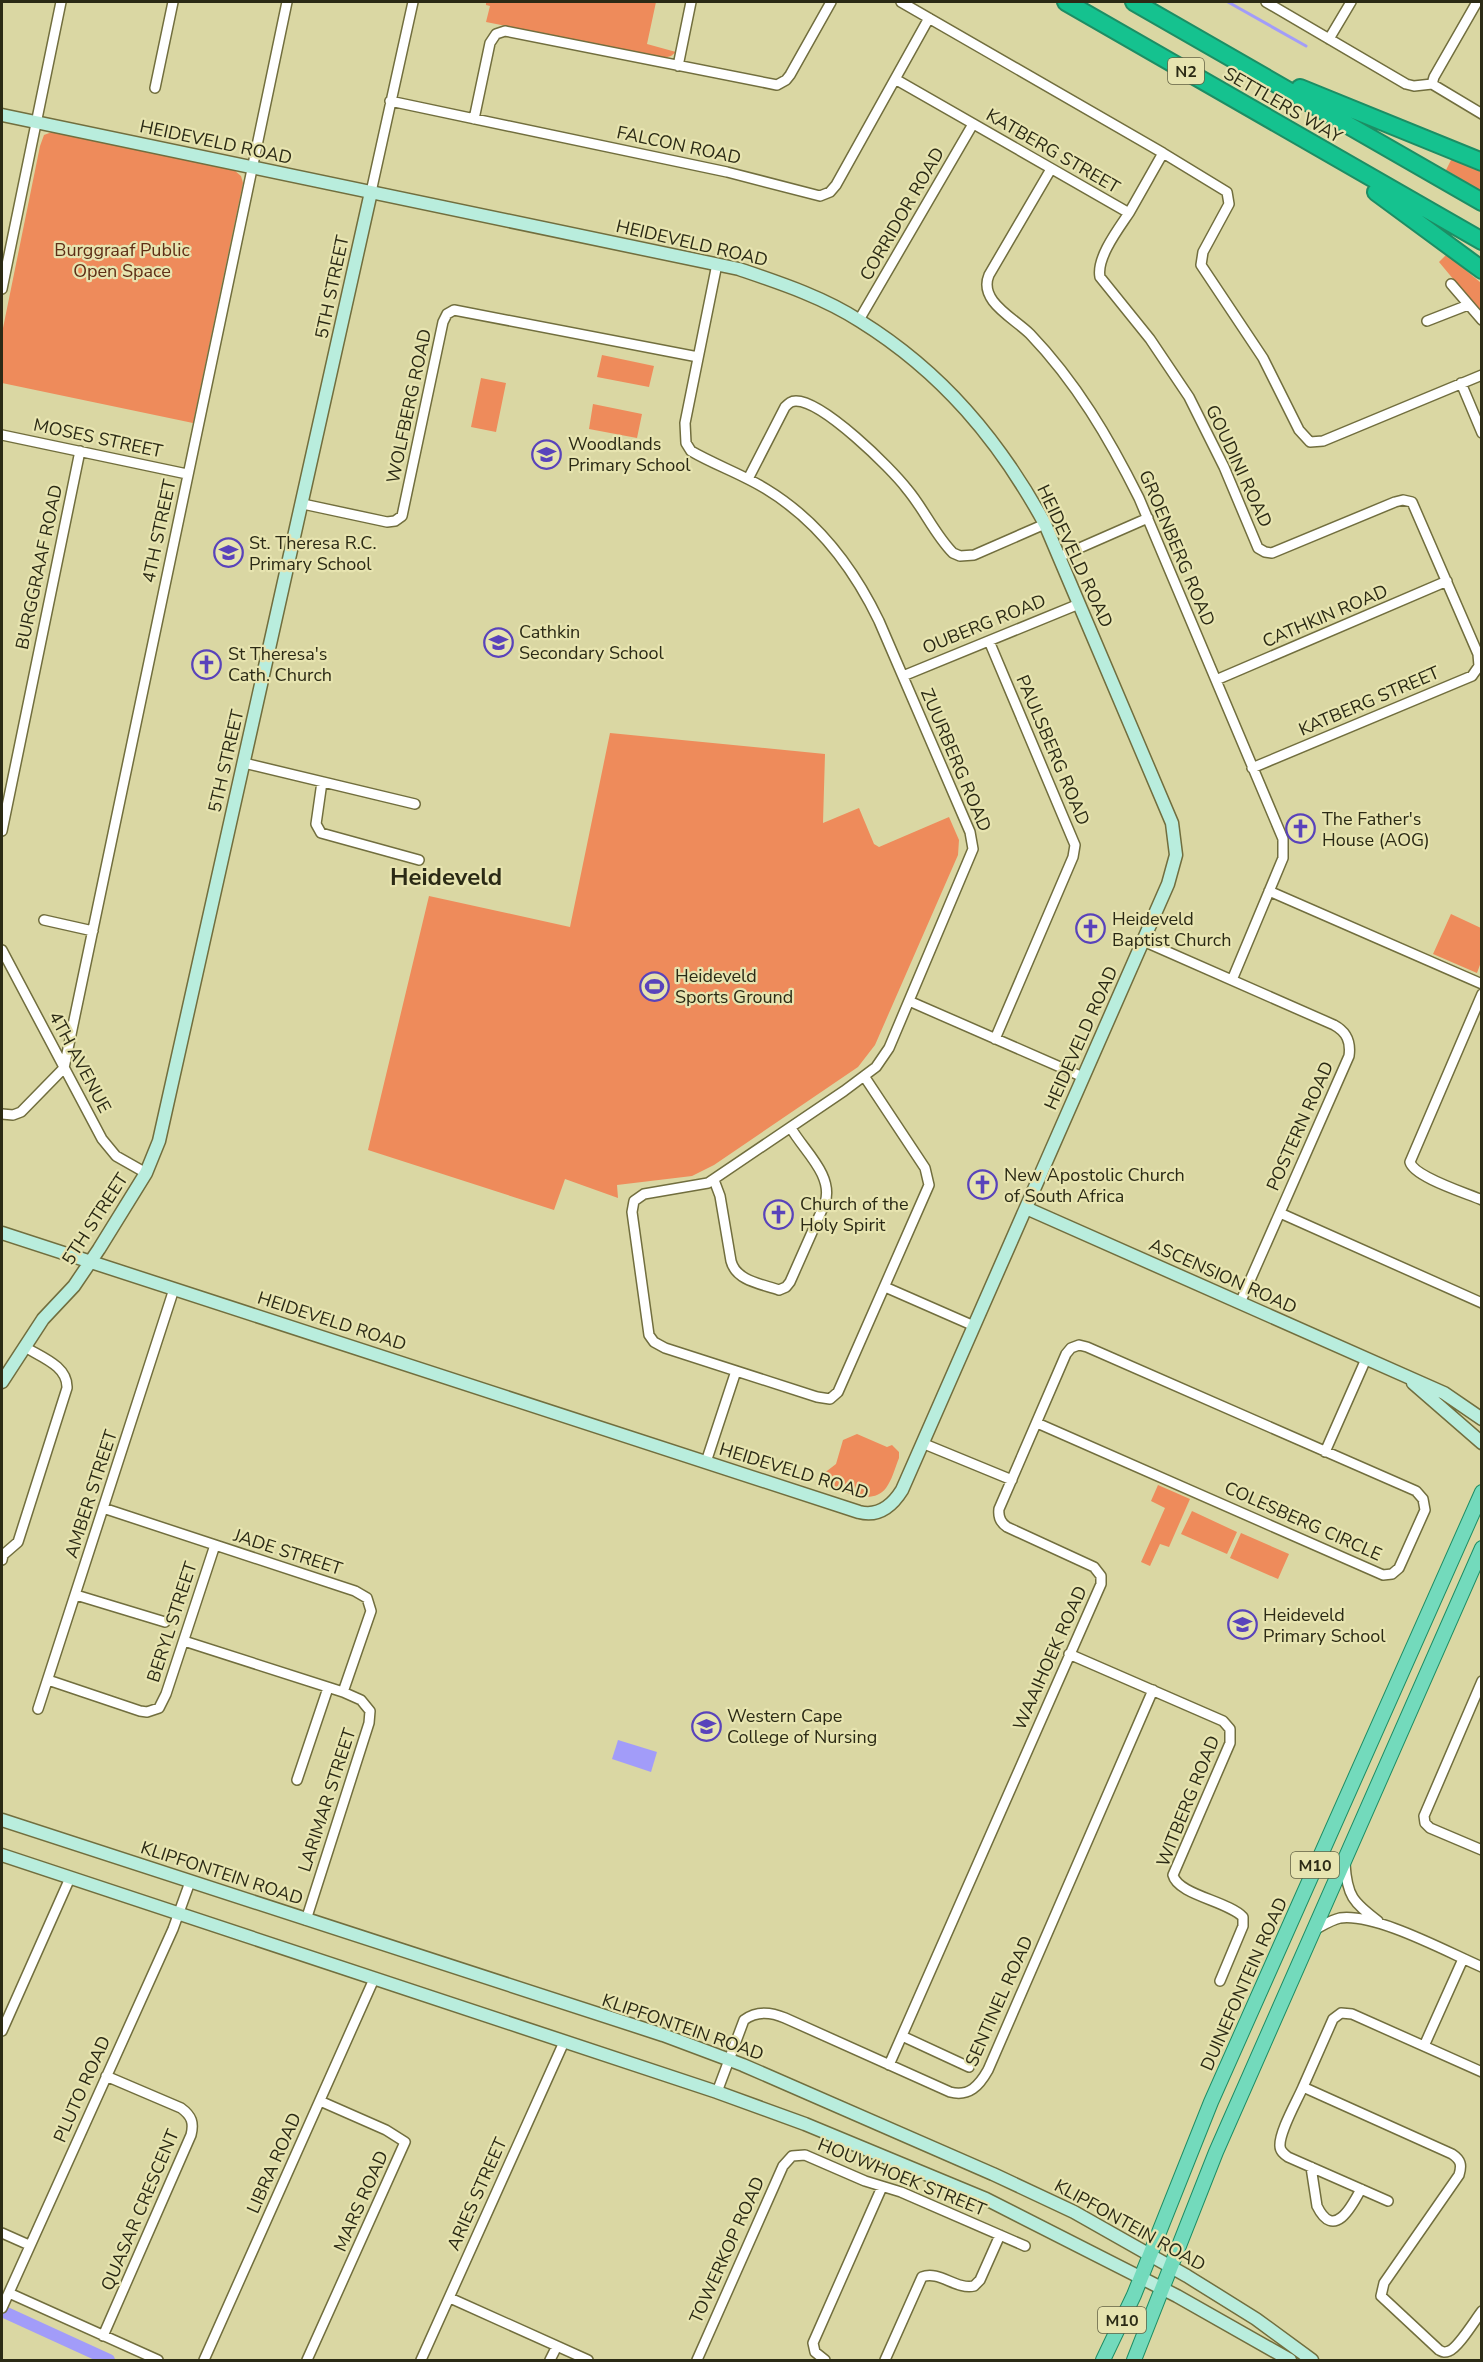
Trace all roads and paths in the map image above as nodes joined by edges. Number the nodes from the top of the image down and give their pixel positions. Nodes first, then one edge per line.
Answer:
1 (61, 2) edge
2 (173, 2) edge
3 (287, 2) edge
4 (413, 2) edge
5 (691, 2) edge
6 (831, 2) edge
7 (901, 2) edge
8 (1066, 2) edge
9 (1134, 2) edge
10 (1266, 2) edge
11 (1351, 2) edge
12 (1477, 2) edge
13 (929, 18) junction
14 (1329, 39) junction
15 (1243, 65) junction
16 (678, 66) junction
17 (895, 78) junction
18 (1432, 84) junction
19 (155, 87) dead end
20 (390, 101) junction
21 (1482, 114) edge
22 (2, 116) edge
23 (474, 119) junction
24 (36, 123) junction
25 (973, 124) junction
26 (1305, 140) junction
27 (1163, 153) junction
28 (1482, 162) edge
29 (252, 167) junction
30 (1051, 169) junction
31 (371, 192) junction
32 (1482, 202) edge
33 (1128, 213) junction
34 (1482, 241) edge
35 (717, 264) junction
36 (1482, 270) edge
37 (1451, 284) dead end
38 (2, 289) edge
39 (1468, 304) junction
40 (859, 320) junction
41 (1482, 320) edge
42 (1427, 321) dead end
43 (698, 357) junction
44 (1482, 375) edge
45 (1461, 383) junction
46 (1482, 433) edge
47 (2, 435) edge
48 (80, 452) junction
49 (188, 474) junction
50 (748, 479) junction
51 (303, 504) junction
52 (1148, 518) junction
53 (1045, 524) junction
54 (1059, 557) junction
55 (1447, 581) junction
56 (1079, 604) junction
57 (990, 640) junction
58 (1480, 653) edge
59 (903, 676) junction
60 (1216, 680) junction
61 (244, 763) junction
62 (1252, 768) junction
63 (322, 782) junction
64 (415, 804) dead end
65 (2, 831) edge
66 (419, 860) dead end
67 (1269, 891) junction
68 (44, 920) dead end
69 (93, 931) junction
70 (1143, 941) junction
71 (2, 950) edge
72 (1232, 980) junction
73 (1482, 984) edge
74 (1482, 994) edge
75 (909, 1000) junction
76 (995, 1039) junction
77 (64, 1068) junction
78 (864, 1076) junction
79 (1083, 1077) junction
80 (2, 1114) edge
81 (791, 1128) junction
82 (146, 1173) junction
83 (714, 1180) junction
84 (1482, 1200) edge
85 (1026, 1208) junction
86 (1280, 1213) junction
87 (2, 1233) edge
88 (90, 1262) junction
89 (885, 1287) junction
90 (174, 1289) junction
91 (1240, 1303) junction
92 (1482, 1303) edge
93 (974, 1326) junction
94 (1074, 1346) joint
95 (25, 1347) junction
96 (1366, 1359) junction
97 (736, 1371) junction
98 (1406, 1376) junction
99 (2, 1382) edge
100 (1482, 1419) edge
101 (1036, 1423) junction
102 (922, 1443) junction
103 (1482, 1443) edge
104 (1325, 1452) junction
105 (706, 1462) junction
106 (1012, 1480) junction
107 (1482, 1492) edge
108 (103, 1508) junction
109 (215, 1545) junction
110 (1482, 1548) edge
111 (2, 1560) edge
112 (76, 1595) junction
113 (165, 1622) dead end
114 (184, 1641) junction
115 (1069, 1654) junction
116 (48, 1680) junction
117 (1482, 1681) edge
118 (328, 1688) junction
119 (1153, 1690) junction
120 (343, 1692) junction
121 (38, 1709) dead end
122 (297, 1780) dead end
123 (2, 1820) edge
124 (1482, 1850) edge
125 (2, 1855) edge
126 (1344, 1862) junction
127 (70, 1878) junction
128 (190, 1882) junction
129 (179, 1914) junction
130 (306, 1920) junction
131 (1382, 1924) junction
132 (1314, 1930) junction
133 (1463, 1959) junction
134 (1482, 1967) edge
135 (374, 1979) junction
136 (1220, 1981) dead end
137 (2, 2031) edge
138 (902, 2036) junction
139 (564, 2042) junction
140 (1424, 2046) junction
141 (729, 2060) junction
142 (889, 2065) junction
143 (969, 2067) dead end
144 (1482, 2072) edge
145 (106, 2076) junction
146 (1303, 2087) junction
147 (717, 2092) junction
148 (320, 2101) junction
149 (792, 2156) joint
150 (1311, 2167) junction
151 (882, 2187) junction
152 (1361, 2189) junction
153 (1388, 2201) dead end
154 (2, 2233) edge
155 (1000, 2235) junction
156 (29, 2245) junction
157 (1025, 2246) dead end
158 (1150, 2254) junction
159 (1171, 2266) junction
160 (1140, 2278) junction
161 (1162, 2288) junction
162 (9, 2293) junction
163 (450, 2298) junction
164 (3, 2305) edge
165 (1482, 2311) edge
166 (103, 2336) junction
167 (557, 2346) junction
168 (158, 2361) edge
169 (204, 2361) edge
170 (308, 2361) edge
171 (421, 2361) edge
172 (550, 2361) edge
173 (588, 2361) edge
174 (697, 2361) edge
175 (825, 2361) edge
176 (885, 2361) edge
177 (1103, 2361) edge
178 (1134, 2361) edge
179 (1290, 2361) edge
180 (1312, 2361) edge

1 - 24 street
2 - 19 street
3 - 29 street, 4TH STREET
4 - 20 street, 5TH STREET
5 - 16 street
6 - 16 street
7 - 13 street
8 - 26 highway, SETTLERS WAY / N2
9 - 15 highway, SETTLERS WAY / N2
10 - 14 street
11 - 14 street
12 - 18 street
13 - 17 street
13 - 27 street
14 - 18 street
15 - 28 highway
15 - 32 highway, SETTLERS WAY / N2
16 - 23 street
17 - 23 street, FALCON ROAD
17 - 25 street, KATBERG STREET
18 - 21 street
20 - 23 street, FALCON ROAD
20 - 31 street, 5TH STREET
22 - 24 street, HEIDEVELD ROAD
24 - 29 street, HEIDEVELD ROAD
24 - 38 street
25 - 30 street, KATBERG STREET
25 - 40 street, CORRIDOR ROAD
26 - 34 highway, SETTLERS WAY / N2
26 - 36 highway
27 - 33 street, KATBERG STREET
27 - 45 street
29 - 31 street, HEIDEVELD ROAD
29 - 49 street, 4TH STREET
30 - 33 street, KATBERG STREET
30 - 52 street, GROENBERG ROAD
31 - 35 street, HEIDEVELD ROAD
31 - 51 street, 5TH STREET
33 - 55 street, GOUDINI ROAD
35 - 40 street, HEIDEVELD ROAD
35 - 43 street, ZUURBERG ROAD
37 - 39 street
39 - 41 street
39 - 42 street
40 - 53 street, HEIDEVELD ROAD
43 - 50 street, ZUURBERG ROAD
43 - 51 street, WOLFBERG ROAD
44 - 45 street
45 - 46 street
47 - 48 street, MOSES STREET
48 - 49 street, MOSES STREET
48 - 65 street, BURGGRAAF ROAD
49 - 69 street, 4TH STREET
50 - 53 street
50 - 59 street, ZUURBERG ROAD
51 - 61 street, 5TH STREET
52 - 54 street
52 - 60 street, GROENBERG ROAD
53 - 54 street, HEIDEVELD ROAD
54 - 56 street, HEIDEVELD ROAD
55 - 58 street, GOUDINI ROAD
55 - 60 street, CATHKIN ROAD
56 - 57 street, OUBERG ROAD
56 - 70 street, HEIDEVELD ROAD
57 - 59 street, OUBERG ROAD
57 - 76 street, PAULSBERG ROAD
58 - 62 street, KATBERG STREET
59 - 75 street, ZUURBERG ROAD
60 - 62 street, GROENBERG ROAD
61 - 63 street
61 - 82 street, 5TH STREET
62 - 67 street, GROENBERG ROAD
63 - 64 street
63 - 66 street
67 - 72 street, GROENBERG ROAD
67 - 73 street
68 - 69 street
69 - 77 street, 4TH STREET
70 - 72 street, POSTERN ROAD
70 - 79 street, HEIDEVELD ROAD
71 - 77 street, 4TH AVENUE
72 - 86 street, POSTERN ROAD
74 - 84 street
75 - 76 street
75 - 78 street, ZUURBERG ROAD
76 - 79 street
77 - 80 street
77 - 82 street, 4TH AVENUE
78 - 81 street, ZUURBERG ROAD
78 - 89 street
79 - 85 street, HEIDEVELD ROAD
81 - 83 street, ZUURBERG ROAD
81 - 83 street
82 - 88 street, 5TH STREET
83 - 97 street, ZUURBERG ROAD
85 - 91 street, ASCENSION ROAD
85 - 93 street, HEIDEVELD ROAD
86 - 91 street, POSTERN ROAD
86 - 92 street
87 - 88 street, HEIDEVELD ROAD
88 - 90 street, HEIDEVELD ROAD
88 - 95 street, 5TH STREET
89 - 93 street
89 - 97 street
90 - 105 street, HEIDEVELD ROAD
90 - 108 street, AMBER STREET
91 - 96 street, ASCENSION ROAD
93 - 102 street, HEIDEVELD ROAD
94 - 101 street, WAAIHOEK ROAD
94 - 104 street, COLESBERG CIRCLE
95 - 99 street, 5TH STREET
95 - 111 street
96 - 98 street, ASCENSION ROAD
96 - 104 street
97 - 105 street
98 - 100 street, ASCENSION ROAD
98 - 103 street, ASCENSION ROAD
101 - 104 street, COLESBERG CIRCLE
101 - 106 street, WAAIHOEK ROAD
102 - 105 street, HEIDEVELD ROAD
102 - 106 street
106 - 115 street, WAAIHOEK ROAD
107 - 158 main road, DUINEFONTEIN ROAD / M10
108 - 109 street, JADE STREET
108 - 112 street, AMBER STREET
109 - 114 street, BERYL STREET
109 - 120 street, JADE STREET
110 - 126 main road, M10
112 - 113 street
112 - 116 street, AMBER STREET
114 - 116 street, BERYL STREET
114 - 118 street, LARIMAR STREET
115 - 119 street, WITBERG ROAD
115 - 138 street, WAAIHOEK ROAD
116 - 121 street, AMBER STREET
117 - 124 street
118 - 120 street, LARIMAR STREET
118 - 122 street
119 - 136 street, WITBERG ROAD
119 - 142 street, SENTINEL ROAD
120 - 130 street, LARIMAR STREET
123 - 128 street, KLIPFONTEIN ROAD
125 - 127 street
126 - 131 street
126 - 132 main road, M10
127 - 129 street
127 - 137 street
128 - 129 street, PLUTO ROAD
128 - 130 street, KLIPFONTEIN ROAD
129 - 135 street
129 - 145 street, PLUTO ROAD
130 - 141 street, KLIPFONTEIN ROAD
131 - 132 street
131 - 133 street
132 - 159 main road, M10
133 - 134 street
133 - 140 street
135 - 139 street
135 - 148 street, LIBRA ROAD
138 - 142 street, WAAIHOEK ROAD
138 - 143 street
139 - 147 street
139 - 163 street, ARIES STREET
140 - 144 street
140 - 146 street
141 - 142 street, SENTINEL ROAD
141 - 147 street, SENTINEL ROAD
141 - 158 street, KLIPFONTEIN ROAD
145 - 156 street, PLUTO ROAD
145 - 166 street, QUASAR CRESCENT
146 - 150 street
146 - 165 street
147 - 160 street
148 - 169 street, LIBRA ROAD
148 - 170 street, MARS ROAD
149 - 151 street, HOUWHOEK STREET
149 - 174 street, TOWERKOP ROAD
150 - 152 street
150 - 152 street
151 - 155 street, HOUWHOEK STREET
151 - 175 street
152 - 153 street
154 - 156 street
155 - 157 street, HOUWHOEK STREET
155 - 176 street, HOUWHOEK STREET
156 - 162 street, PLUTO ROAD
158 - 159 street, KLIPFONTEIN ROAD
158 - 160 main road, DUINEFONTEIN ROAD / M10
159 - 161 main road, M10
159 - 180 street, KLIPFONTEIN ROAD
160 - 161 street
160 - 177 main road, DUINEFONTEIN ROAD / M10
161 - 178 main road, M10
161 - 179 street
162 - 164 street, PLUTO ROAD
162 - 166 street
163 - 167 street
163 - 171 street, ARIES STREET
166 - 168 street
167 - 172 street
167 - 173 street

